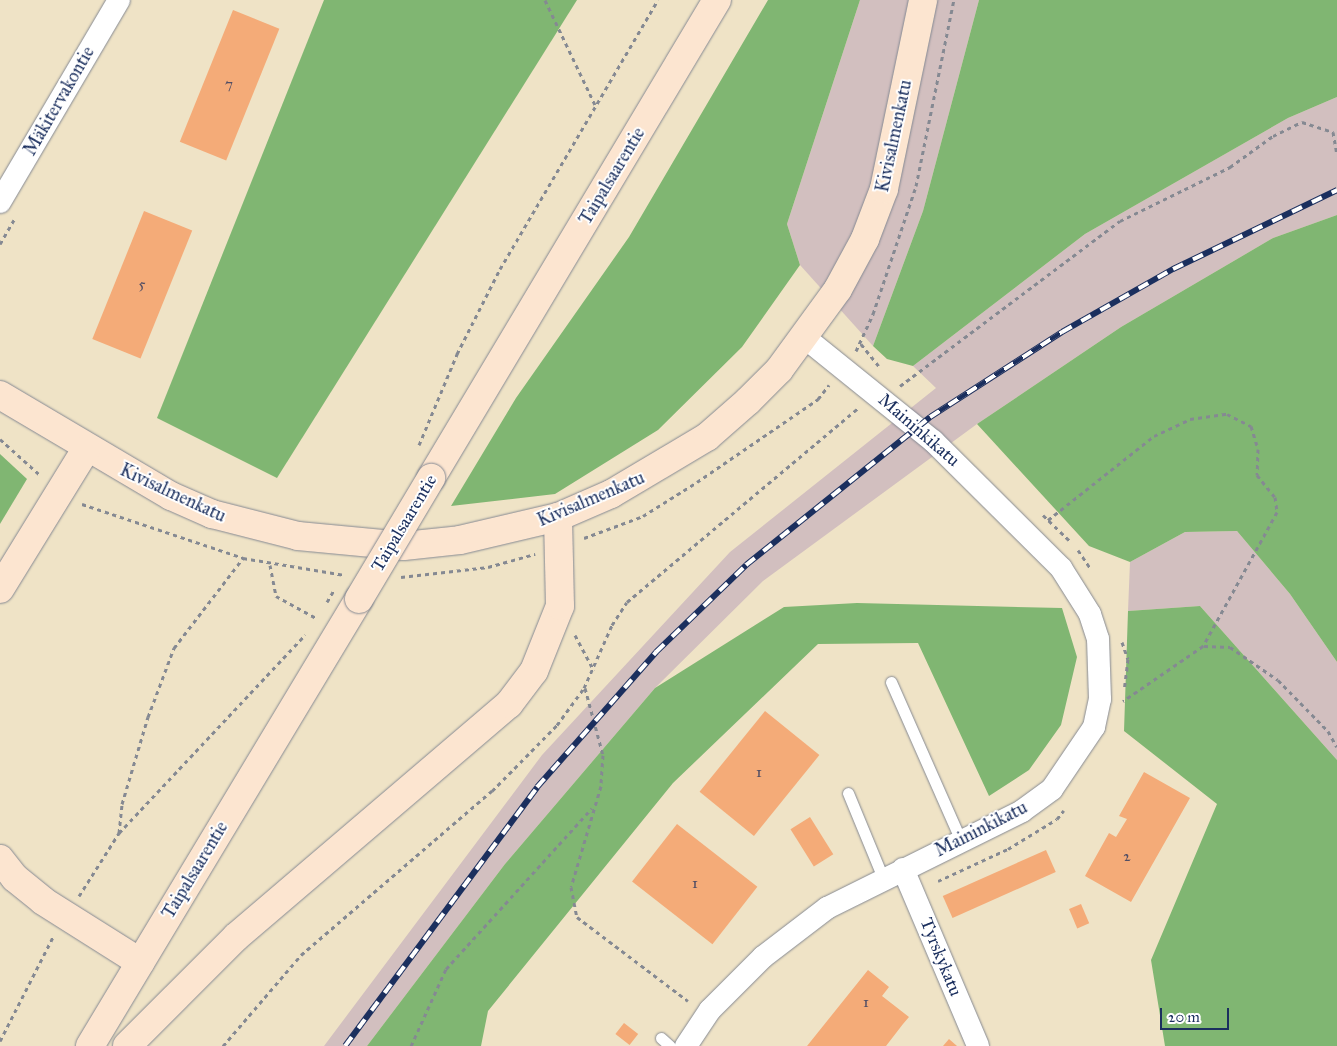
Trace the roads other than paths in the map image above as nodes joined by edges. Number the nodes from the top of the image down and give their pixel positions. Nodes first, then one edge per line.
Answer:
1 (119, 0) edge
2 (717, 0) edge
3 (923, 0) edge
4 (0, 202) edge
5 (804, 337) junction
6 (0, 395) edge
7 (86, 449) junction
8 (558, 517) junction
9 (0, 589) edge
10 (891, 682) dead end
11 (848, 793) dead end
12 (961, 841) junction
13 (0, 859) edge
14 (893, 873) junction
15 (140, 962) junction
16 (661, 1038) dead end
17 (90, 1046) edge
18 (127, 1046) edge
19 (670, 1046) edge
20 (686, 1046) edge
21 (978, 1046) edge

1 - 4 street, Mäkitervakontie
2 - 15 main road, Taipalsaarentie, bridge
3 - 5 main road, Kivisalmenkatu
5 - 8 main road, Kivisalmenkatu
5 - 12 street, Maininkikatu
6 - 7 main road, Kivisalmenkatu
7 - 8 main road, Kivisalmenkatu
7 - 9 main road
8 - 18 main road
10 - 12 lane
11 - 14 lane
12 - 14 street, Maininkikatu
13 - 15 main road
14 - 20 street, Maininkikatu
14 - 21 street, Tyrskykatu
15 - 17 main road, Taipalsaarentie
16 - 19 lane

